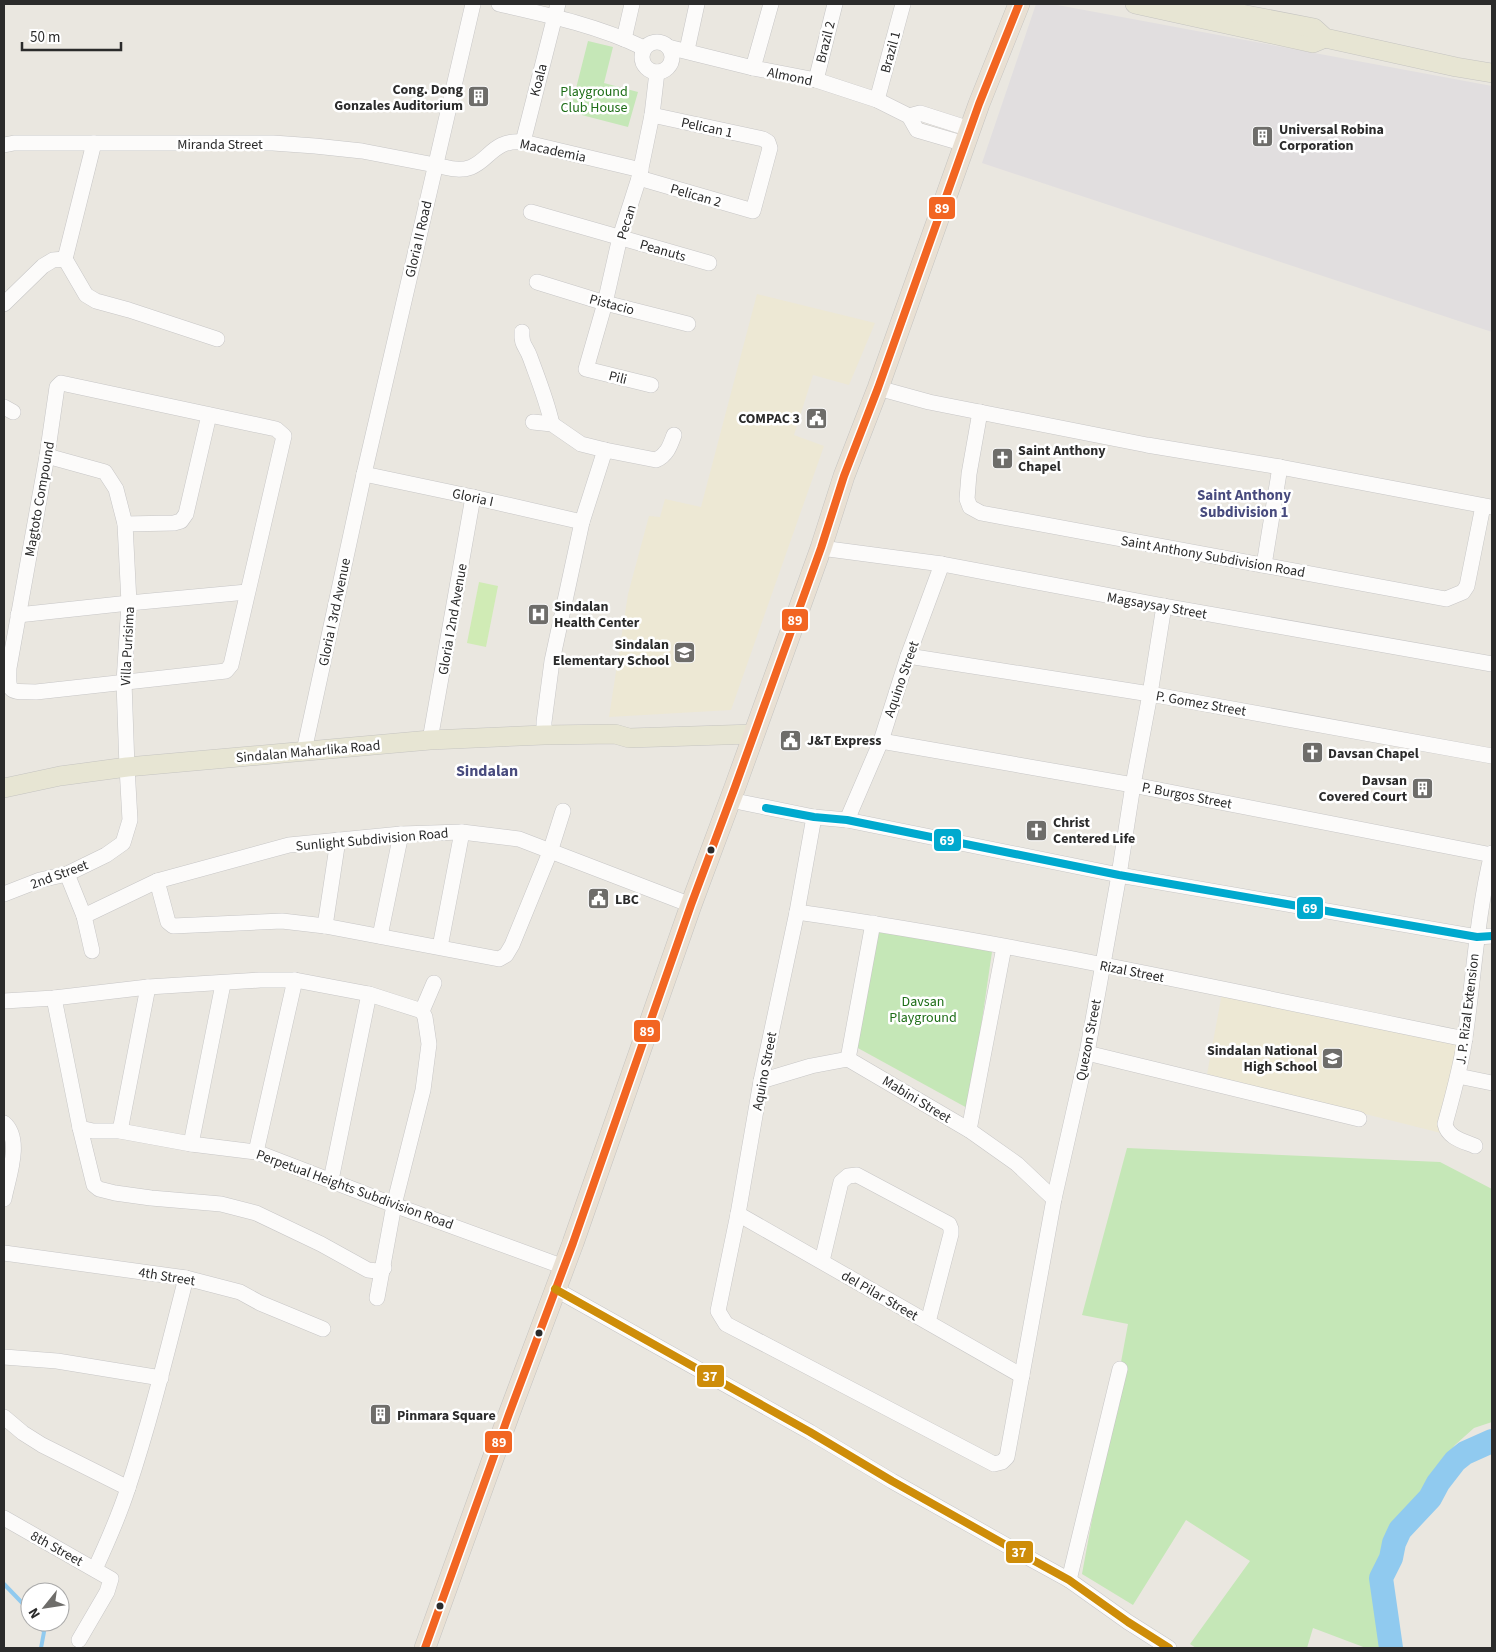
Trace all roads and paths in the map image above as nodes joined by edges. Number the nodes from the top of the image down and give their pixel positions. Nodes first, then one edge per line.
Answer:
1 (473, 4) edge
2 (499, 4) edge
3 (632, 4) edge
4 (698, 4) edge
5 (770, 4) edge
6 (835, 4) edge
7 (904, 4) edge
8 (1019, 4) edge
9 (1135, 4) edge
10 (1189, 4) edge
11 (556, 10) edge
12 (1325, 38) junction
13 (624, 39) junction
14 (668, 47) junction
15 (644, 48) junction
16 (687, 50) junction
17 (753, 68) junction
18 (657, 72) junction
19 (1492, 73) edge
20 (816, 80) junction
21 (877, 100) junction
22 (652, 115) junction
23 (967, 137) junction
24 (523, 142) junction
25 (94, 143) junction
26 (4, 144) edge
27 (439, 166) junction
28 (640, 174) junction
29 (753, 210) joint
30 (531, 212) dead end
31 (620, 238) junction
32 (65, 259) junction
33 (709, 263) dead end
34 (537, 282) dead end
35 (605, 303) junction
36 (4, 304) edge
37 (688, 324) dead end
38 (522, 332) dead end
39 (217, 339) dead end
40 (586, 369) joint
41 (650, 385) dead end
42 (878, 388) junction
43 (980, 412) junction
44 (209, 415) junction
45 (533, 422) dead end
46 (552, 424) junction
47 (674, 435) dead end
48 (605, 450) junction
49 (47, 456) junction
50 (1280, 467) junction
51 (364, 474) junction
52 (473, 497) junction
53 (1487, 506) edge
54 (582, 522) junction
55 (125, 524) junction
56 (821, 548) junction
57 (942, 564) junction
58 (1264, 565) junction
59 (247, 592) junction
60 (129, 603) junction
61 (1164, 606) junction
62 (18, 615) junction
63 (908, 656) junction
64 (1492, 664) edge
65 (124, 682) junction
66 (1150, 694) junction
67 (756, 730) junction
68 (544, 735) junction
69 (430, 740) junction
70 (880, 741) junction
71 (304, 751) junction
72 (1492, 756) edge
73 (127, 767) junction
74 (1133, 785) junction
75 (4, 788) edge
76 (730, 800) junction
77 (564, 811) dead end
78 (814, 817) junction
79 (847, 820) junction
80 (462, 832) junction
81 (401, 834) junction
82 (338, 840) junction
83 (550, 852) junction
84 (1492, 854) edge
85 (66, 874) junction
86 (1119, 875) junction
87 (158, 881) junction
88 (4, 894) edge
89 (691, 905) junction
90 (797, 912) junction
91 (84, 916) junction
92 (873, 923) junction
93 (325, 926) junction
94 (380, 936) junction
95 (1492, 936) edge
96 (1477, 937) junction
97 (440, 947) junction
98 (1004, 947) junction
99 (92, 951) dead end
100 (1102, 965) junction
101 (295, 980) junction
102 (434, 983) dead end
103 (224, 984) junction
104 (148, 987) junction
105 (370, 994) junction
106 (54, 998) junction
107 (4, 1001) edge
108 (422, 1011) junction
109 (1465, 1039) junction
110 (1087, 1053) junction
111 (848, 1059) junction
112 (1458, 1076) junction
113 (761, 1082) junction
114 (1492, 1083) edge
115 (1359, 1119) dead end
116 (4, 1123) edge
117 (80, 1128) junction
118 (969, 1130) junction
119 (120, 1132) junction
120 (191, 1144) junction
121 (1475, 1146) dead end
122 (256, 1152) junction
123 (331, 1180) junction
124 (4, 1199) edge
125 (1054, 1199) junction
126 (394, 1205) junction
127 (738, 1214) junction
128 (4, 1253) edge
129 (822, 1261) junction
130 (564, 1267) junction
131 (384, 1268) junction
132 (186, 1278) junction
133 (555, 1289) junction
134 (377, 1298) dead end
135 (928, 1322) junction
136 (323, 1329) dead end
137 (4, 1358) edge
138 (1120, 1369) dead end
139 (1022, 1376) junction
140 (161, 1378) junction
141 (4, 1416) edge
142 (994, 1464) joint
143 (128, 1488) junction
144 (4, 1518) edge
145 (95, 1569) junction
146 (1069, 1580) junction
147 (79, 1640) dead end
148 (425, 1648) edge
149 (1169, 1648) edge

1 - 27 street, Gloria II Road
2 - 11 street
3 - 13 street
4 - 16 street
5 - 17 street
6 - 20 street, Brazil 2
7 - 21 street, Brazil 1
8 - 23 highway
9 - 12 main road
10 - 12 main road
11 - 13 street
11 - 24 street, Koala
12 - 19 main road
13 - 15 street
14 - 15 street
14 - 16 street, Almond
14 - 18 street
15 - 18 street
16 - 17 street, Almond
17 - 20 street, Almond
18 - 22 street, Pecan
20 - 21 street, Almond
21 - 23 street, Almond
22 - 28 street, Pecan
22 - 29 street, Pelican 1
23 - 42 highway
24 - 27 street, Macademia
24 - 28 street, Macademia
25 - 26 street, Miranda Street
25 - 27 street, Miranda Street
25 - 32 street
27 - 51 street, Gloria II Road
28 - 29 street, Pelican 2
28 - 31 street, Pecan
30 - 31 street, Peanuts
31 - 33 street, Peanuts
31 - 35 street, Pecan
32 - 36 street
32 - 39 street
34 - 35 street, Pistacio
35 - 37 street, Pistacio
35 - 40 street, Pecan
38 - 46 street
40 - 41 street, Pili
42 - 43 street, Saint Anthony Subdivision Road
42 - 56 highway
43 - 50 street, Saint Anthony Subdivision Road
43 - 58 street, Saint Anthony Subdivision Road
44 - 49 street, Magtoto Compound
44 - 55 street
44 - 59 street
45 - 46 street
46 - 48 street
47 - 48 street
48 - 54 street
49 - 55 street, Villa Purisima
49 - 62 street, Magtoto Compound
50 - 53 street, Saint Anthony Subdivision Road
50 - 58 street
51 - 52 street, Gloria I
51 - 71 street, Gloria I 3rd Avenue
52 - 54 street, Gloria I
52 - 69 street, Gloria I 2nd Avenue
53 - 58 street, Saint Anthony Subdivision Road
54 - 68 street
55 - 60 street, Villa Purisima
56 - 57 street, Magsaysay Street
56 - 67 highway
57 - 61 street, Magsaysay Street
57 - 63 street, Aquino Street
59 - 60 street
59 - 65 street
60 - 62 street
60 - 65 street, Villa Purisima
61 - 64 street, Magsaysay Street
61 - 66 street, Quezon Street
62 - 65 street, Magtoto Compound
63 - 66 street, P. Gomez Street
63 - 70 street, Aquino Street
65 - 73 street, Villa Purisima
66 - 72 street, P. Gomez Street
66 - 74 street, Quezon Street
67 - 68 main road, Sindalan Maharlika Road
67 - 76 highway
68 - 69 main road, Sindalan Maharlika Road
69 - 71 main road, Sindalan Maharlika Road
70 - 74 street, P. Burgos Street
70 - 79 street, Aquino Street
71 - 73 main road, Sindalan Maharlika Road
73 - 75 main road, Sindalan Maharlika Road
73 - 85 street, 2nd Street
74 - 84 street, P. Burgos Street
74 - 86 street, Quezon Street
76 - 78 street
76 - 89 highway
77 - 83 street
78 - 79 street
78 - 90 street, Aquino Street
79 - 86 street
80 - 81 street, Sunlight Subdivision Road
80 - 83 street, Sunlight Subdivision Road
80 - 97 street
81 - 82 street, Sunlight Subdivision Road
81 - 94 street
82 - 87 street, Sunlight Subdivision Road
82 - 93 street
83 - 89 street, Sunlight Subdivision Road
83 - 97 street
84 - 96 street, J. P. Rizal Extension
85 - 88 street, 2nd Street
85 - 91 street
86 - 96 street
86 - 100 street, Quezon Street
87 - 91 street, Sunlight Subdivision Road
87 - 93 street
89 - 130 highway
90 - 92 street, Rizal Street
90 - 113 street, Aquino Street
91 - 99 street
92 - 98 street, Rizal Street
92 - 111 street
93 - 94 street
94 - 97 street
95 - 96 street
96 - 109 street, J. P. Rizal Extension
98 - 100 street, Rizal Street
98 - 118 street
100 - 109 street, Rizal Street
100 - 110 street, Quezon Street
101 - 103 street
101 - 105 street
101 - 122 street
102 - 108 street
103 - 104 street
103 - 120 street
104 - 106 street
104 - 119 street
105 - 108 street
105 - 123 street
106 - 107 street
106 - 117 street
108 - 126 street
109 - 112 street, J. P. Rizal Extension
110 - 115 street
110 - 125 street, Quezon Street
111 - 113 street
111 - 118 street, Mabini Street
112 - 114 street
112 - 121 street, J. P. Rizal Extension
113 - 127 street, Aquino Street
116 - 124 street
117 - 119 street, Perpetual Heights Subdivision Road
117 - 131 street
118 - 125 street, Mabini Street
119 - 120 street, Perpetual Heights Subdivision Road
120 - 122 street, Perpetual Heights Subdivision Road
122 - 123 street, Perpetual Heights Subdivision Road
123 - 126 street, Perpetual Heights Subdivision Road
125 - 139 street, Quezon Street
126 - 130 street, Perpetual Heights Subdivision Road
126 - 131 street
127 - 129 street, del Pilar Street
127 - 142 street, Aquino Street
128 - 132 street, 4th Street
129 - 135 street, del Pilar Street
129 - 135 street
130 - 133 highway
131 - 134 street
132 - 136 street, 4th Street
132 - 140 street
133 - 146 street
133 - 148 highway
135 - 139 street, del Pilar Street
137 - 140 street
138 - 146 street
139 - 142 street, Quezon Street
140 - 143 street
141 - 143 street
143 - 145 street
144 - 145 street, 8th Street
145 - 147 street, 8th Street
146 - 149 street

